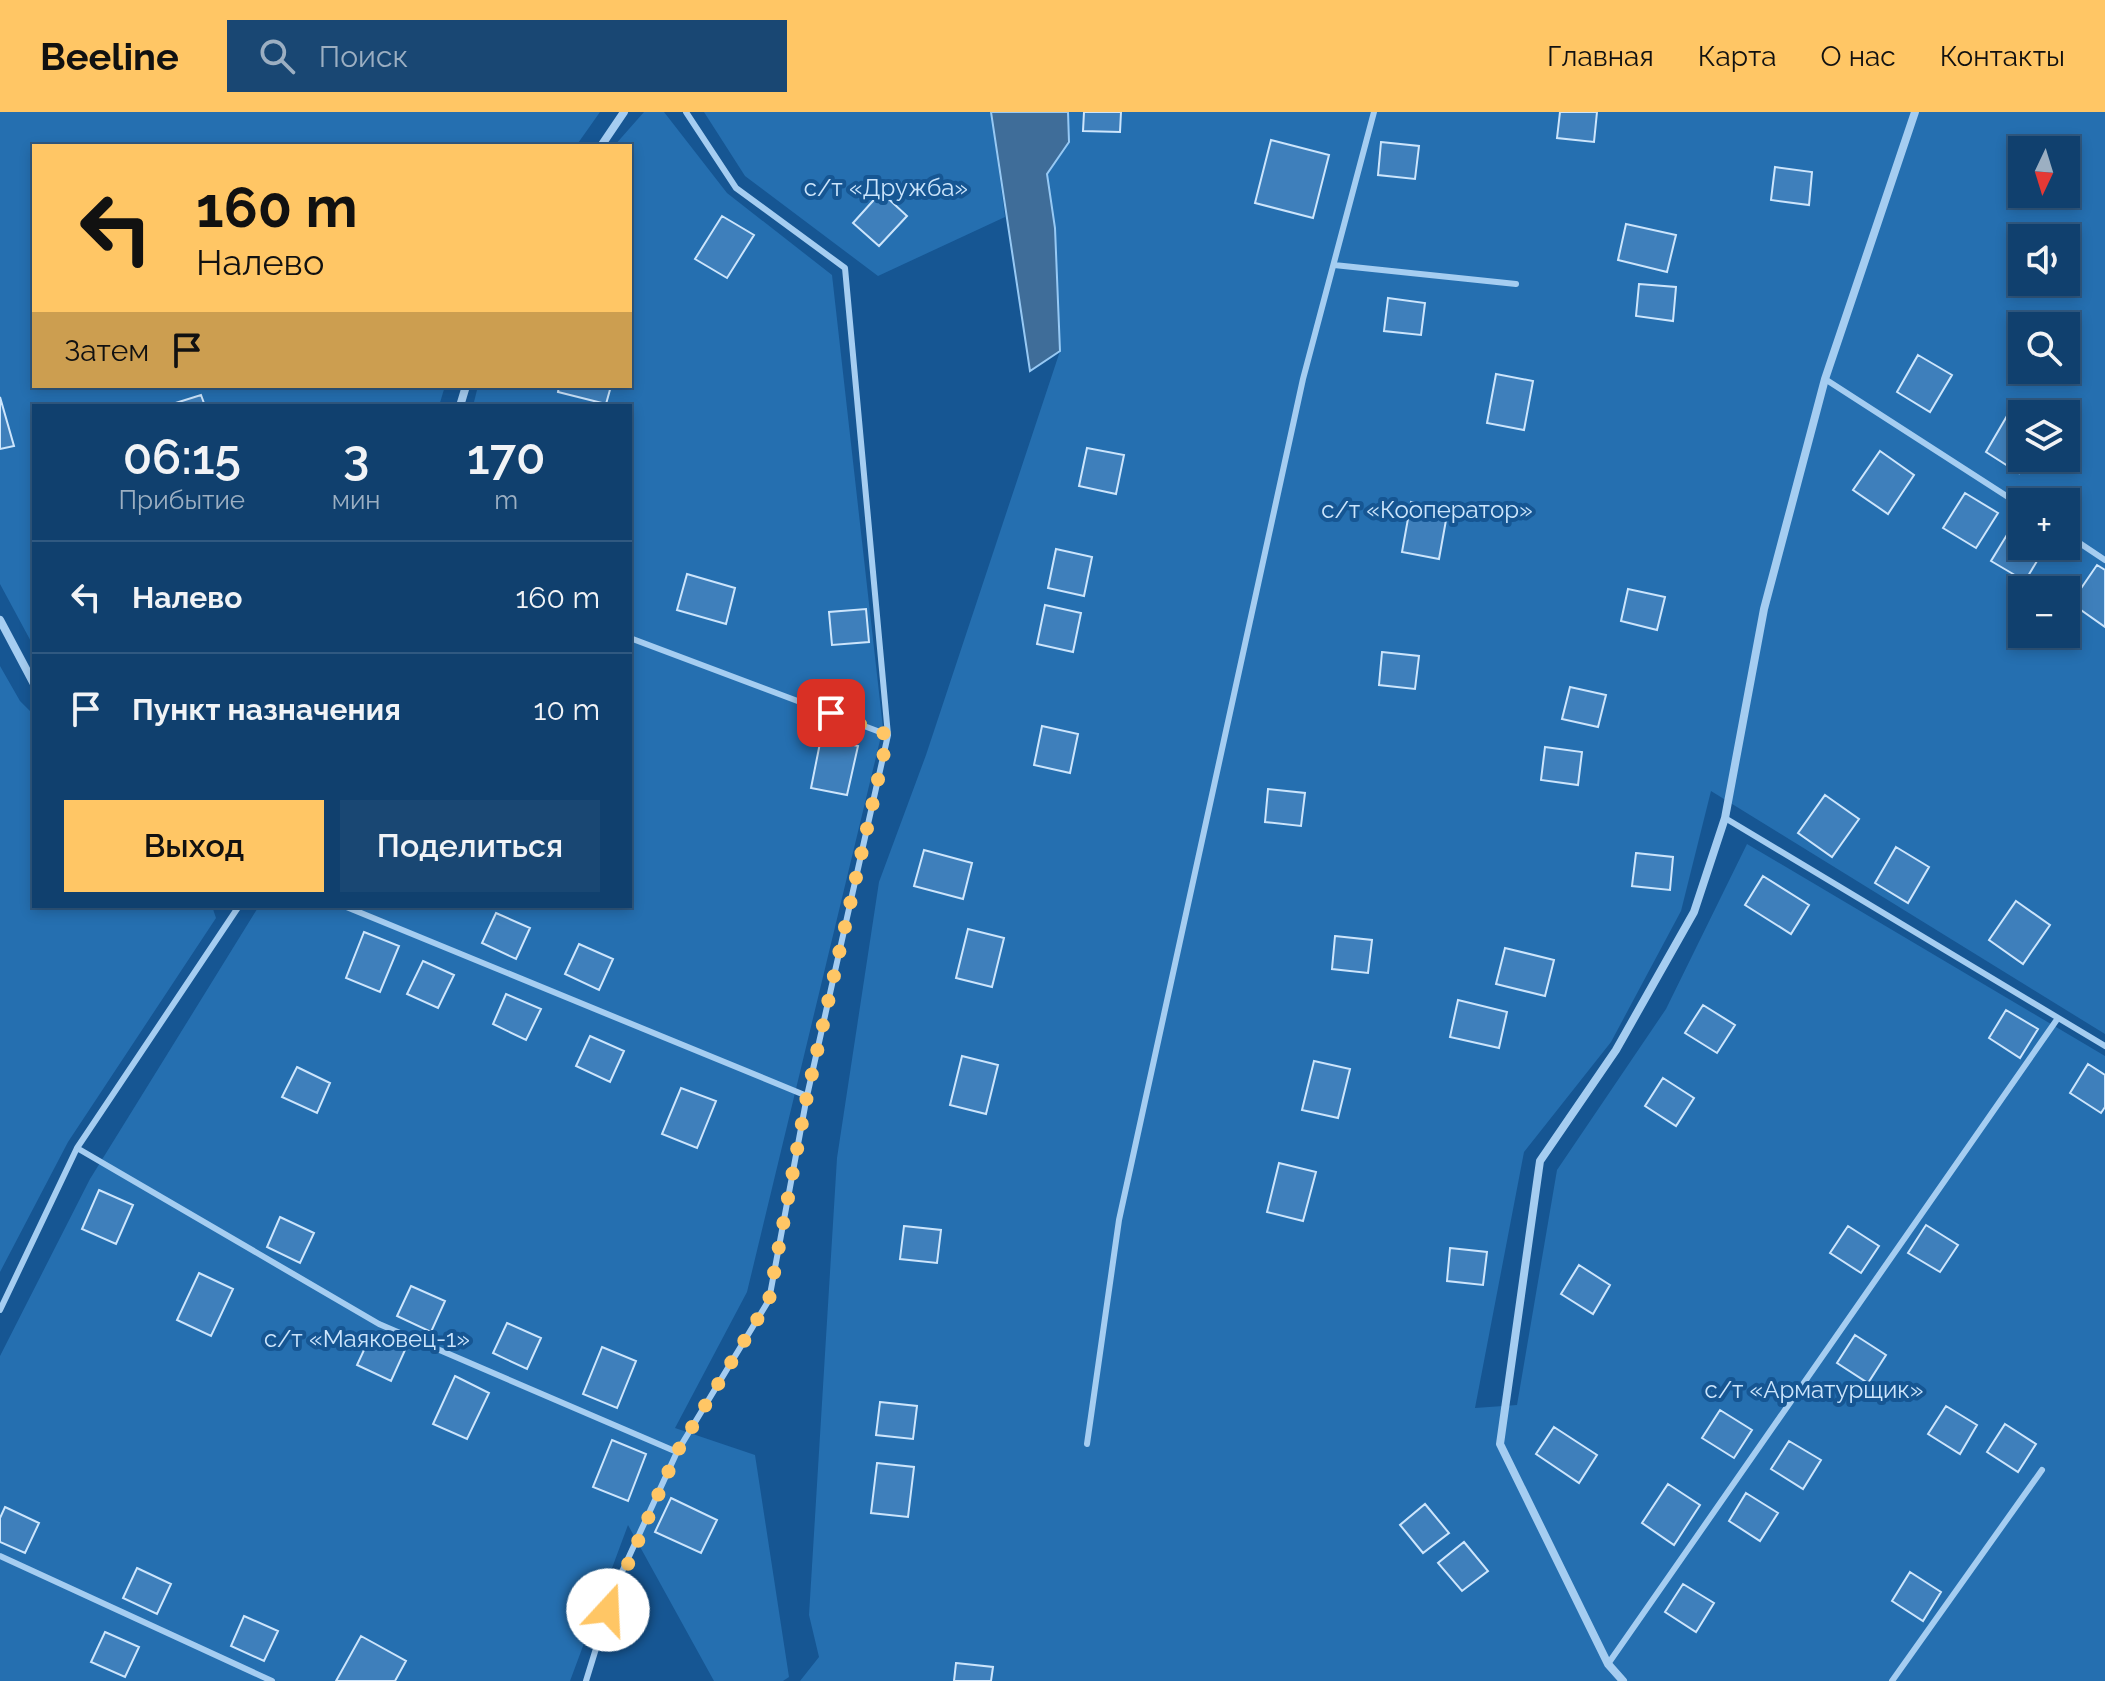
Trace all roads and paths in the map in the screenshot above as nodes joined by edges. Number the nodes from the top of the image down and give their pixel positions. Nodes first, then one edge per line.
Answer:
1 (624, 112) edge
2 (686, 112) edge
3 (1374, 112) edge
4 (1915, 112) edge
5 (602, 144) edge
6 (1334, 265) junction
7 (1516, 284) dead end
8 (1825, 379) junction
9 (2008, 497) edge
10 (2080, 543) edge
11 (2105, 560) edge
12 (0, 620) edge
13 (632, 639) edge
14 (32, 680) edge
15 (888, 735) junction
16 (1725, 818) junction
17 (238, 908) edge
18 (349, 908) edge
19 (2058, 1018) junction
20 (2105, 1046) edge
21 (807, 1096) junction
22 (77, 1148) junction
23 (0, 1310) edge
24 (1087, 1444) dead end
25 (677, 1452) junction
26 (2042, 1470) dead end
27 (0, 1556) edge
28 (1608, 1664) junction
29 (272, 1681) edge
30 (586, 1681) edge
31 (1623, 1681) edge
32 (1892, 1681) edge

1 - 5 street
2 - 15 lane
3 - 6 lane
4 - 8 street
6 - 7 lane
6 - 24 lane
8 - 9 lane
8 - 16 street
10 - 11 lane
12 - 14 street
13 - 15 lane
15 - 21 lane
16 - 19 lane
16 - 28 street
17 - 22 lane
18 - 21 lane
19 - 20 lane
19 - 28 lane
21 - 25 lane
22 - 23 lane
22 - 25 lane
25 - 30 lane
26 - 32 lane
27 - 29 lane
28 - 31 street

